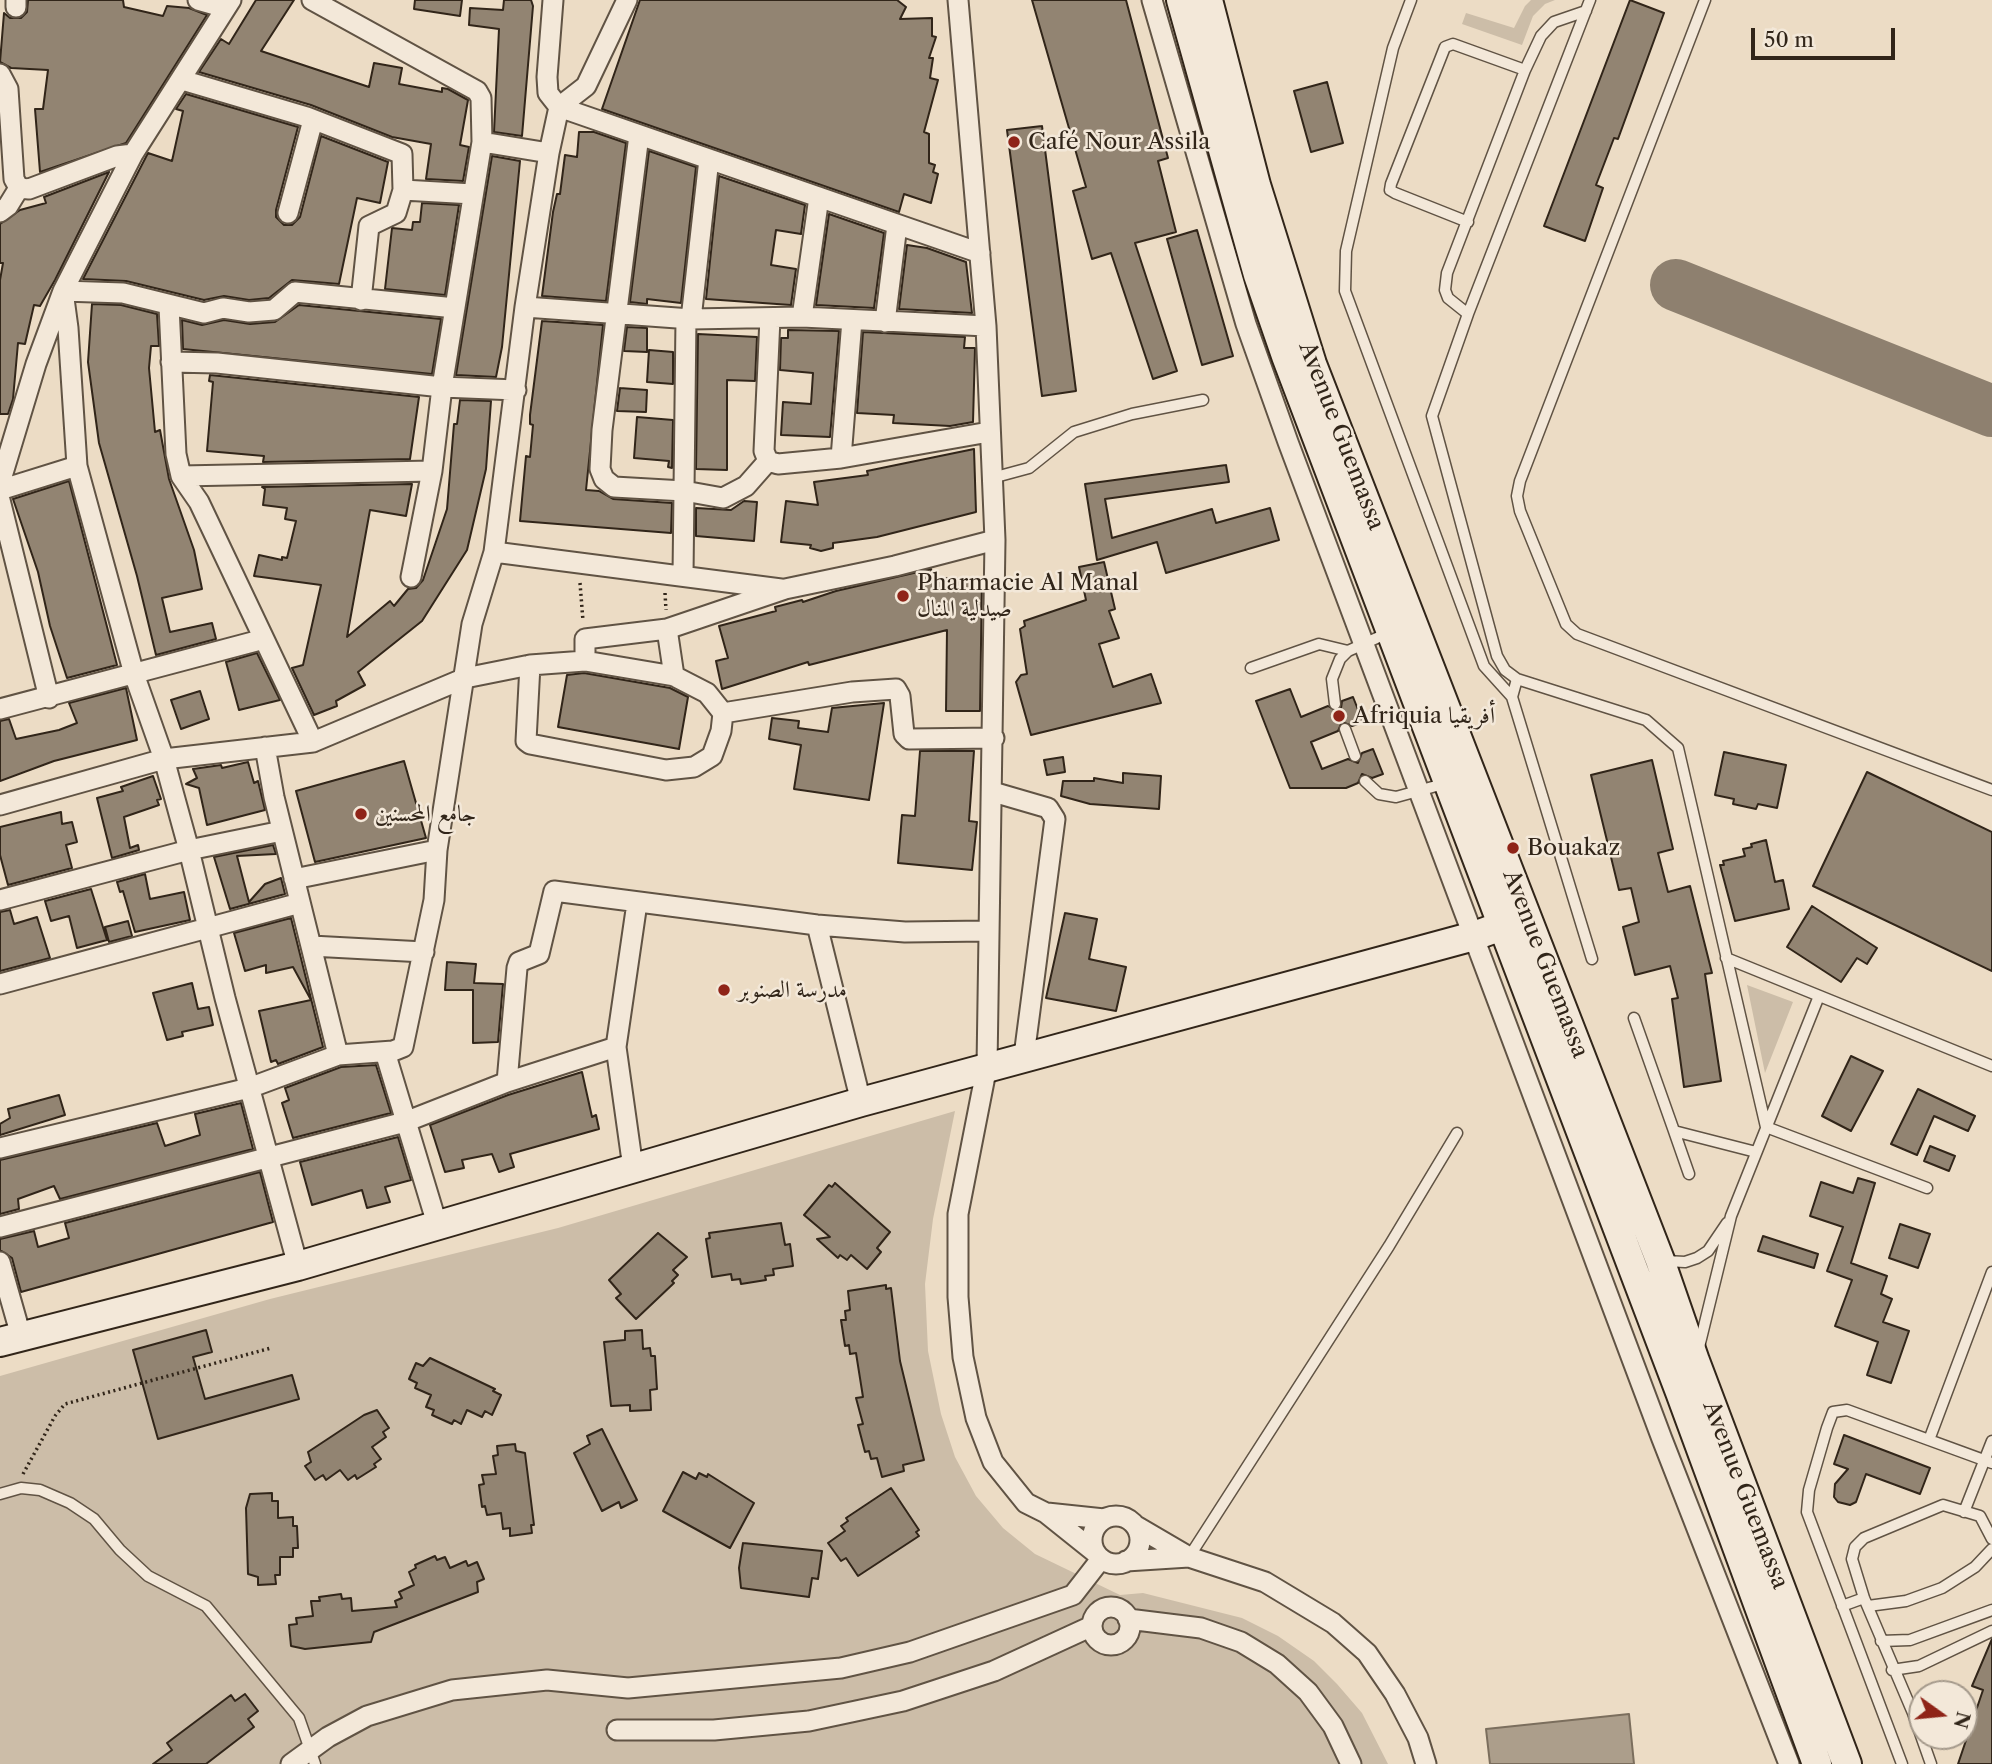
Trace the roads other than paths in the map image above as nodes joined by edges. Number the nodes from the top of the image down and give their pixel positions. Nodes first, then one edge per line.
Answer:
1 (198, 0) edge
2 (312, 0) edge
3 (553, 0) edge
4 (627, 0) edge
5 (958, 0) edge
6 (1152, 0) edge
7 (1181, 0) edge
8 (1208, 0) edge
9 (1411, 0) edge
10 (1590, 0) edge
11 (1705, 0) edge
12 (228, 4) edge
13 (1586, 11) junction
14 (1525, 71) junction
15 (0, 74) edge
16 (182, 80) junction
17 (559, 107) junction
18 (313, 120) junction
19 (5, 130) edge
20 (639, 135) junction
21 (482, 142) junction
22 (549, 153) junction
23 (133, 154) junction
24 (709, 159) junction
25 (19, 188) junction
26 (403, 190) junction
27 (473, 194) junction
28 (819, 197) junction
29 (0, 212) edge
30 (288, 213) dead end
31 (1468, 222) junction
32 (897, 225) junction
33 (980, 253) junction
34 (62, 291) junction
35 (361, 300) junction
36 (169, 306) junction
37 (525, 307) junction
38 (455, 308) junction
39 (614, 313) junction
40 (1468, 314) junction
41 (802, 317) junction
42 (688, 318) junction
43 (770, 318) junction
44 (852, 320) junction
45 (885, 323) junction
46 (986, 326) junction
47 (171, 362) junction
48 (442, 387) junction
49 (516, 390) junction
50 (1203, 400) dead end
51 (989, 432) junction
52 (841, 458) junction
53 (768, 461) junction
54 (77, 466) junction
55 (432, 471) junction
56 (181, 476) junction
57 (992, 478) junction
58 (0, 483) edge
59 (0, 490) edge
60 (684, 491) junction
61 (0, 500) edge
62 (995, 540) junction
63 (494, 552) junction
64 (673, 575) junction
65 (411, 577) dead end
66 (785, 589) junction
67 (667, 629) junction
68 (1390, 631) junction
69 (264, 639) junction
70 (1356, 647) junction
71 (585, 661) junction
72 (530, 665) junction
73 (1251, 668) dead end
74 (134, 674) junction
75 (674, 676) junction
76 (465, 678) junction
77 (1517, 680) junction
78 (1512, 697) junction
79 (50, 698) junction
80 (1335, 704) dead end
81 (0, 709) edge
82 (723, 713) junction
83 (1345, 729) dead end
84 (994, 738) junction
85 (313, 742) junction
86 (265, 747) junction
87 (1355, 756) dead end
88 (164, 759) junction
89 (1365, 781) dead end
90 (1447, 783) junction
91 (1992, 790) edge
92 (993, 792) junction
93 (1420, 792) junction
94 (0, 805) edge
95 (282, 831) junction
96 (189, 850) junction
97 (438, 850) junction
98 (294, 879) junction
99 (0, 900) edge
100 (300, 903) junction
101 (637, 903) junction
102 (1514, 921) junction
103 (817, 925) junction
104 (210, 927) junction
105 (987, 931) junction
106 (1474, 936) junction
107 (311, 946) junction
108 (424, 952) junction
109 (1726, 958) junction
110 (1592, 959) dead end
111 (0, 984) edge
112 (1819, 996) junction
113 (1634, 1018) dead end
114 (616, 1047) junction
115 (384, 1052) junction
116 (338, 1055) junction
117 (1024, 1056) junction
118 (987, 1066) junction
119 (1992, 1066) edge
120 (507, 1082) junction
121 (249, 1088) junction
122 (861, 1102) junction
123 (405, 1122) junction
124 (1766, 1127) junction
125 (1674, 1131) junction
126 (1457, 1133) dead end
127 (0, 1148) edge
128 (1756, 1152) junction
129 (269, 1160) junction
130 (633, 1168) junction
131 (1689, 1174) dead end
132 (1927, 1188) dead end
133 (1731, 1216) junction
134 (437, 1224) junction
135 (0, 1227) edge
136 (1660, 1260) junction
137 (0, 1262) edge
138 (298, 1266) junction
139 (1992, 1272) edge
140 (10, 1339) edge
141 (1695, 1361) junction
142 (1929, 1440) junction
143 (1992, 1441) edge
144 (1988, 1462) edge
145 (0, 1494) edge
146 (1964, 1512) junction
147 (1046, 1513) junction
148 (1104, 1519) junction
149 (1136, 1526) junction
150 (1992, 1539) edge
151 (1992, 1549) edge
152 (1099, 1556) junction
153 (1189, 1557) junction
154 (1126, 1561) junction
155 (1866, 1602) junction
156 (1842, 1606) junction
157 (1992, 1610) edge
158 (1128, 1619) junction
159 (1092, 1626) junction
160 (1992, 1631) edge
161 (1881, 1641) junction
162 (1892, 1670) junction
163 (617, 1730) dead end
164 (312, 1758) edge
165 (291, 1764) edge
166 (1351, 1764) edge
167 (1426, 1764) edge
168 (1789, 1764) edge
169 (1817, 1764) edge
170 (1847, 1764) edge
171 (1902, 1764) edge
172 (1931, 1764) edge

1 - 12 street
2 - 21 street
3 - 17 street
4 - 17 street
5 - 33 street
6 - 70 street
7 - 68 main road, Avenue Guemassa
8 - 102 main road, Avenue Guemassa
9 - 78 lane
10 - 13 lane
11 - 91 lane
12 - 16 street
13 - 14 lane
13 - 40 lane
14 - 31 lane
14 - 31 lane
15 - 19 street
16 - 18 street
16 - 23 street
17 - 20 street
17 - 22 street
18 - 26 street
18 - 30 street
19 - 25 street
20 - 24 street
20 - 39 street
21 - 22 street
21 - 27 street
22 - 37 street
23 - 25 street
23 - 34 street
24 - 28 street
24 - 42 street
25 - 29 street
26 - 27 street
26 - 35 street
27 - 38 street
28 - 32 street
28 - 41 street
31 - 40 lane
32 - 33 street
32 - 45 street
33 - 46 street
34 - 36 street
34 - 54 street
34 - 58 street
35 - 36 street
35 - 38 street
36 - 47 street
37 - 39 street
37 - 49 street
38 - 48 street
39 - 42 street
39 - 60 street
40 - 77 lane
41 - 43 street
41 - 44 street
42 - 43 street
42 - 60 street
43 - 53 street
44 - 45 street
44 - 52 street
45 - 46 street
46 - 51 street
47 - 48 street
47 - 56 street
48 - 49 street
48 - 55 street
49 - 63 street
50 - 57 lane
51 - 52 street
51 - 57 street
52 - 53 street
53 - 60 street
54 - 59 street
54 - 74 street
55 - 56 street
55 - 65 street
56 - 69 street
57 - 62 street
60 - 64 street
61 - 79 street
62 - 66 street
62 - 84 street
63 - 64 street
63 - 76 street
64 - 66 street
66 - 67 street
67 - 71 street
67 - 75 street
68 - 70 lane
68 - 90 main road, Avenue Guemassa
69 - 74 street
69 - 85 street
70 - 73 lane
70 - 80 lane
70 - 93 street
71 - 72 street
71 - 75 street
72 - 76 street
72 - 82 street
74 - 79 street
74 - 88 street
75 - 82 street
76 - 85 street
76 - 97 street
77 - 78 lane
77 - 109 lane
78 - 110 lane
79 - 81 street
82 - 84 street
83 - 87 lane
84 - 92 street
85 - 86 street
86 - 88 street
86 - 95 street
88 - 94 street
88 - 96 street
89 - 93 lane
90 - 93 lane
90 - 102 main road, Avenue Guemassa
92 - 105 street
92 - 117 street
93 - 106 street
95 - 96 street
95 - 98 street
96 - 99 street
96 - 104 street
97 - 98 street
97 - 108 street
98 - 100 street
100 - 104 street
100 - 107 street
101 - 103 street
101 - 114 street
101 - 120 street
102 - 106 main road
102 - 136 main road, Avenue Guemassa
102 - 169 main road, Avenue Guemassa
103 - 105 street
103 - 122 street
104 - 111 street
104 - 121 street
105 - 118 street
106 - 117 main road
106 - 168 street
107 - 108 street
107 - 116 street
108 - 115 street
109 - 112 lane
109 - 124 lane
112 - 119 lane
112 - 124 lane
113 - 125 lane
114 - 120 street
114 - 130 street
115 - 116 street
115 - 123 street
116 - 121 street
117 - 118 main road
118 - 122 main road
118 - 147 street
120 - 123 street
121 - 127 street
121 - 129 street
122 - 130 main road
123 - 129 street
123 - 134 street
124 - 128 lane
124 - 132 lane
125 - 128 lane
125 - 131 lane
126 - 153 lane
128 - 133 lane
129 - 135 street
129 - 138 street
130 - 134 main road
133 - 136 lane
133 - 141 lane
134 - 138 main road
136 - 141 main road, Avenue Guemassa
137 - 140 street
138 - 140 main road
139 - 142 lane
141 - 170 main road, Avenue Guemassa
142 - 144 lane
142 - 156 lane
143 - 144 lane
144 - 146 lane
145 - 164 lane
146 - 150 lane
146 - 155 lane
147 - 148 street
147 - 152 street
148 - 149 street
148 - 152 street
149 - 153 street
149 - 154 street
151 - 155 lane
152 - 154 street
152 - 164 street
153 - 154 street
153 - 167 street
155 - 156 lane
155 - 161 lane
156 - 171 lane
157 - 161 lane
158 - 159 street
158 - 159 street
158 - 166 street
159 - 163 street
160 - 162 lane
161 - 162 lane
162 - 172 lane
164 - 165 street

